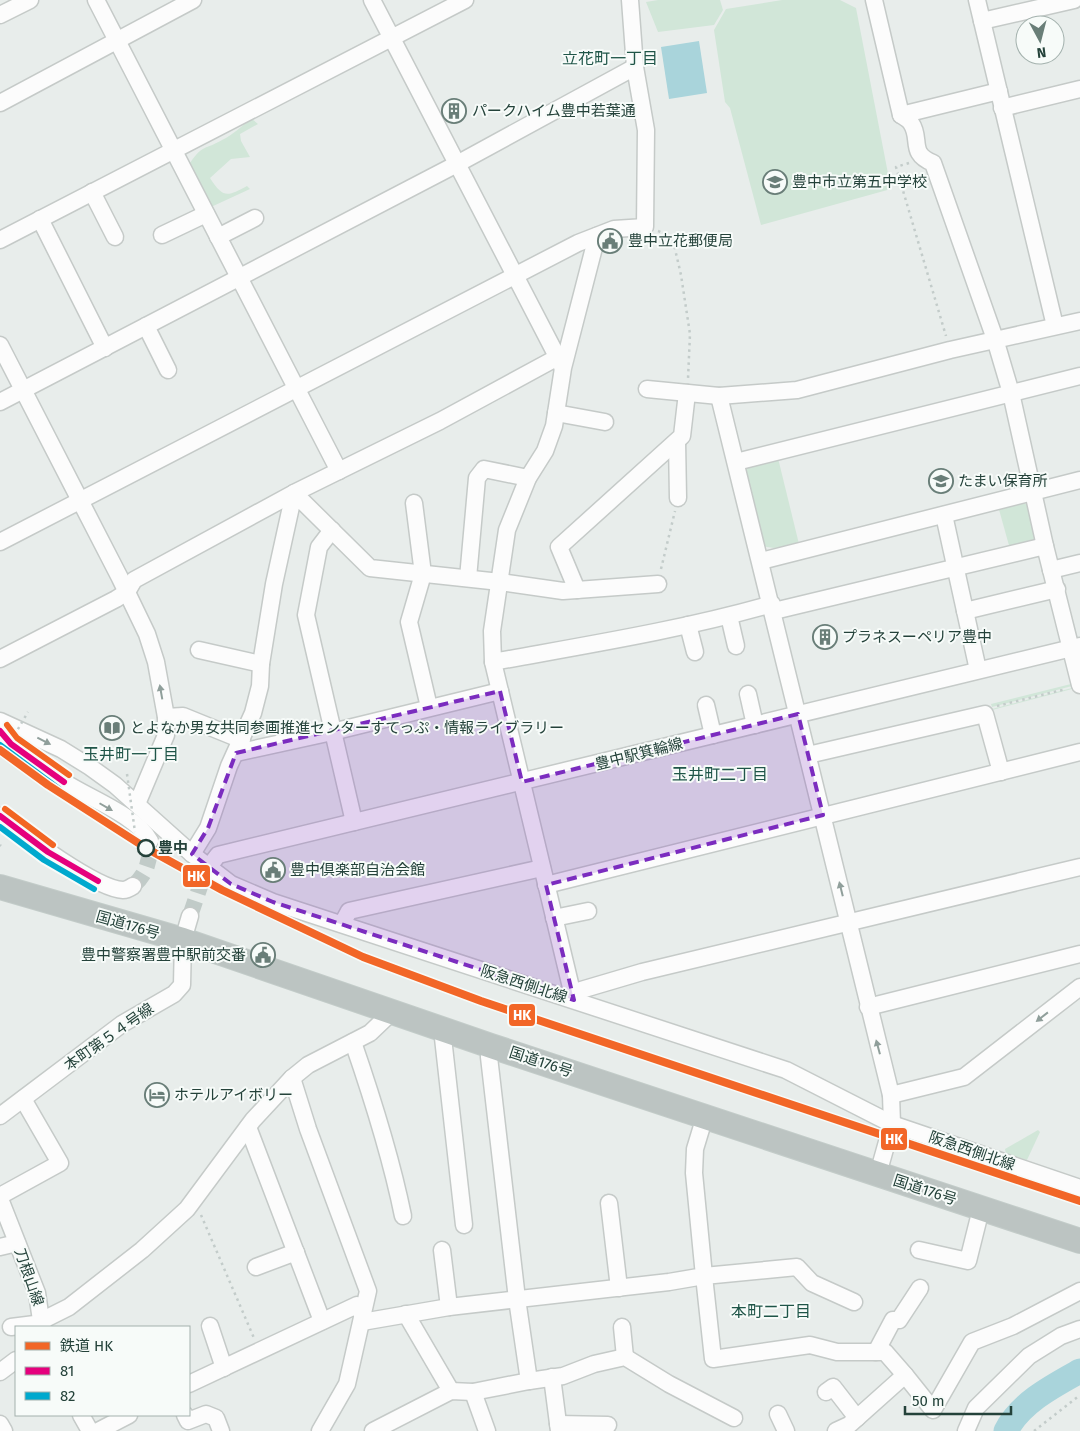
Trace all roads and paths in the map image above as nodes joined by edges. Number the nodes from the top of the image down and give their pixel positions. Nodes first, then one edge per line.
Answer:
1 (30, 0) edge
2 (96, 0) edge
3 (372, 0) edge
4 (465, 0) edge
5 (630, 0) edge
6 (874, 0) edge
7 (977, 0) edge
8 (1074, 0) edge
9 (185, 2) edge
10 (0, 15) edge
11 (982, 21) junction
12 (392, 39) junction
13 (117, 41) junction
14 (635, 67) junction
15 (1080, 89) edge
16 (998, 91) junction
17 (0, 103) edge
18 (1002, 108) junction
19 (901, 115) junction
20 (173, 150) junction
21 (923, 159) junction
22 (457, 164) junction
23 (92, 192) junction
24 (206, 214) junction
25 (255, 218) dead end
26 (40, 219) junction
27 (645, 227) junction
28 (162, 235) dead end
29 (597, 236) junction
30 (115, 237) dead end
31 (218, 237) junction
32 (0, 240) edge
33 (515, 275) junction
34 (239, 278) junction
35 (1080, 321) edge
36 (146, 326) junction
37 (1055, 326) junction
38 (995, 339) junction
39 (0, 345) edge
40 (105, 348) junction
41 (950, 350) junction
42 (560, 363) junction
43 (168, 370) dead end
44 (1080, 376) edge
45 (297, 389) junction
46 (647, 389) dead end
47 (23, 390) junction
48 (687, 393) junction
49 (1011, 393) junction
50 (719, 396) junction
51 (0, 402) edge
52 (556, 413) junction
53 (605, 422) dead end
54 (677, 440) junction
55 (736, 462) junction
56 (339, 471) junction
57 (528, 478) junction
58 (1080, 480) edge
59 (294, 492) junction
60 (1032, 492) junction
61 (678, 498) joint
62 (79, 501) junction
63 (414, 503) dead end
64 (944, 515) junction
65 (332, 530) junction
66 (0, 542) edge
67 (1045, 546) junction
68 (761, 561) junction
69 (1080, 563) edge
70 (956, 568) junction
71 (1051, 570) junction
72 (423, 574) junction
73 (468, 578) junction
74 (500, 582) junction
75 (658, 584) joint
76 (1057, 589) junction
77 (577, 590) junction
78 (127, 592) junction
79 (773, 608) junction
80 (965, 611) junction
81 (729, 616) junction
82 (688, 625) junction
83 (736, 646) dead end
84 (1076, 647) edge
85 (199, 650) dead end
86 (695, 652) dead end
87 (0, 659) edge
88 (492, 662) junction
89 (261, 664) junction
90 (978, 670) junction
91 (1076, 686) edge
92 (500, 691) junction
93 (748, 694) dead end
94 (706, 705) dead end
95 (428, 708) junction
96 (28, 712) dead end
97 (798, 714) junction
98 (985, 714) junction
99 (166, 717) junction
100 (0, 721) edge
101 (755, 725) junction
102 (0, 731) edge
103 (332, 732) junction
104 (713, 735) junction
105 (8, 746) dead end
106 (239, 747) junction
107 (1080, 752) edge
108 (808, 755) junction
109 (1001, 772) junction
110 (128, 774) dead end
111 (522, 782) junction
112 (137, 804) junction
113 (0, 816) edge
114 (823, 816) junction
115 (354, 822) junction
116 (135, 832) dead end
117 (150, 841) dead end
118 (192, 854) junction
119 (1080, 867) edge
120 (542, 868) junction
121 (206, 870) junction
122 (546, 885) junction
123 (133, 886) dead end
124 (0, 888) edge
125 (588, 911) dead end
126 (190, 916) tunnel mouth
127 (554, 918) junction
128 (849, 922) junction
129 (342, 924) junction
130 (183, 940) junction
131 (1080, 954) edge
132 (1080, 987) edge
133 (574, 1000) junction
134 (868, 1007) junction
135 (392, 1012) junction
136 (442, 1029) junction
137 (353, 1042) junction
138 (491, 1046) junction
139 (292, 1078) junction
140 (891, 1095) junction
141 (22, 1099) junction
142 (2, 1109) edge
143 (705, 1116) junction
144 (892, 1124) junction
145 (248, 1127) junction
146 (878, 1174) junction
147 (1080, 1188) edge
148 (0, 1197) edge
149 (194, 1200) junction
150 (609, 1203) dead end
151 (981, 1209) junction
152 (404, 1216) dead end
153 (464, 1225) dead end
154 (1080, 1241) edge
155 (17, 1243) junction
156 (0, 1247) edge
157 (442, 1250) dead end
158 (919, 1250) dead end
159 (296, 1252) junction
160 (256, 1267) dead end
161 (704, 1276) junction
162 (618, 1288) junction
163 (920, 1288) dead end
164 (1080, 1291) edge
165 (517, 1299) junction
166 (854, 1302) dead end
167 (449, 1307) junction
168 (406, 1314) junction
169 (363, 1319) junction
170 (322, 1321) junction
171 (43, 1324) edge
172 (22, 1326) edge
173 (210, 1326) dead end
174 (11, 1327) dead end
175 (15, 1327) edge
176 (622, 1327) dead end
177 (1080, 1329) edge
178 (259, 1352) junction
179 (876, 1352) junction
180 (625, 1357) junction
181 (15, 1361) edge
182 (224, 1368) junction
183 (0, 1372) edge
184 (905, 1375) junction
185 (552, 1378) junction
186 (529, 1381) junction
187 (190, 1384) edge
188 (451, 1391) junction
189 (473, 1392) junction
190 (826, 1392) dead end
191 (1080, 1395) edge
192 (778, 1414) dead end
193 (125, 1416) edge
194 (186, 1416) edge
195 (734, 1418) dead end
196 (857, 1418) junction
197 (0, 1424) edge
198 (608, 1425) dead end
199 (86, 1427) edge
200 (558, 1427) edge
201 (4, 1431) edge
202 (222, 1431) edge
203 (320, 1431) edge
204 (373, 1431) edge
205 (487, 1431) edge
206 (786, 1431) edge
207 (836, 1431) edge
208 (966, 1431) edge
209 (1034, 1431) edge

1 - 10 street
2 - 13 street
3 - 12 street
4 - 12 street
5 - 14 street
6 - 19 street
7 - 11 street
8 - 11 street
9 - 13 street
11 - 16 street
12 - 20 street
12 - 22 street
13 - 17 street
13 - 20 street
14 - 22 street
14 - 27 street
15 - 18 street
16 - 18 street
16 - 19 street
18 - 37 street
19 - 21 street
20 - 23 street
20 - 24 street
21 - 38 street
21 - 41 path
22 - 33 street
22 - 34 street
23 - 26 street
23 - 30 street
24 - 28 street
24 - 31 street
25 - 31 street
26 - 32 street
26 - 40 street
27 - 29 street
27 - 48 path
29 - 33 street
29 - 42 street
31 - 34 street
33 - 42 street
33 - 45 street
34 - 36 street
34 - 45 street
35 - 37 street
36 - 40 street
36 - 43 street
37 - 38 street
38 - 41 street
38 - 49 street
39 - 47 street
40 - 47 street
41 - 50 street
42 - 52 street
42 - 56 street
44 - 49 street
45 - 56 street
45 - 62 street
46 - 48 street
47 - 51 street
47 - 62 street
48 - 50 street
48 - 54 street
49 - 55 street
49 - 60 street
50 - 55 street
52 - 53 street
52 - 57 street
54 - 61 street
54 - 77 street
55 - 68 street
56 - 59 street
57 - 73 street
57 - 74 street
58 - 60 street
59 - 65 street
59 - 78 street
59 - 89 street
60 - 64 street
60 - 67 street
61 - 75 path
62 - 66 street
62 - 78 street
63 - 72 street
64 - 68 street
64 - 70 street
65 - 72 street
65 - 103 street
67 - 70 street
67 - 71 street
68 - 79 street
69 - 71 street
70 - 79 street
70 - 80 street
71 - 76 street
72 - 73 street
72 - 95 street
73 - 74 street
74 - 77 street
74 - 88 street
75 - 77 street
76 - 80 street
76 - 84 street
78 - 87 street
99 -> 78 street
79 - 81 street
79 - 97 street
80 - 90 street
81 - 82 street
81 - 83 street
82 - 86 street
82 - 88 street
84 - 90 street, 豊中駅箕輪線
84 - 91 street
85 - 89 street
88 - 92 street
89 - 106 street
90 - 97 street, 豊中駅箕輪線
91 - 98 path
92 - 95 street
92 - 111 street
93 - 101 street
94 - 104 street
95 - 103 street
96 - 105 path, bridge
97 - 101 street, 豊中駅箕輪線
97 - 108 street
98 - 108 street
98 - 109 street
99 - 106 street
99 - 112 street
100 -> 112 street, 阪急西側北線
101 - 104 street, 豊中駅箕輪線
102 -> 117 street
103 - 106 street
103 - 115 street
104 - 111 street, 豊中駅箕輪線
106 - 118 street
107 - 109 street
108 - 114 street
109 - 114 street
110 - 116 path, bridge
111 - 115 street, 豊中駅箕輪線
111 - 120 street
112 - 118 street, 阪急西側北線
113 - 123 street
114 - 122 street
128 -> 114 street
115 - 121 street, 豊中駅箕輪線
118 - 121 street, 阪急西側北線
119 - 128 street
120 - 122 street
120 - 129 street
121 - 129 street, 阪急西側北線
122 - 127 street
124 - 130 highway, 国道176号
125 - 127 street
126 - 130 street
127 - 133 street
128 - 133 street
128 - 134 street
129 - 133 street, 阪急西側北線
130 - 135 highway, 国道176号
130 - 141 street, 本町第５４号線
131 - 134 street
132 -> 140 street
133 - 144 street, 阪急西側北線
140 -> 134 street
135 - 136 highway, 国道176号
135 - 137 street
136 - 138 highway, 国道176号
136 - 153 street
137 - 139 street
137 - 152 street
138 - 143 highway, 国道176号
138 - 165 street
139 - 145 street
139 - 169 street
140 - 144 street
141 - 142 street, 本町第５４号線
141 - 148 street
143 - 146 highway, 国道176号
143 - 161 street
144 - 146 street
144 - 147 street, 阪急西側北線
145 - 149 street
145 - 159 street
146 - 151 highway, 国道176号
148 - 155 street, 刀根山線
149 - 171 street
149 - 178 path
150 - 162 street
151 - 154 highway, 国道176号
151 - 158 street
155 - 156 street
155 - 171 street, 刀根山線
157 - 167 street
159 - 160 street
159 - 170 street
161 - 162 street
161 - 166 street
161 - 179 street
162 - 165 street
163 - 179 street
164 - 184 street
165 - 167 street
165 - 186 street
167 - 168 street
168 - 169 street
168 - 188 street
169 - 170 street
169 - 203 street
170 - 178 street
171 - 172 street
173 - 182 street
174 - 175 street
176 - 180 street
177 - 208 street
178 - 182 street
179 - 184 street
180 - 185 street
180 - 195 street
181 - 183 street
182 - 187 street
184 - 196 street
185 - 186 street
185 - 200 street
186 - 189 street
188 - 189 street
188 - 204 street
189 - 205 street
190 - 196 street
191 - 209 path
192 - 206 street
193 - 199 street
194 - 202 street
196 - 207 street
197 - 201 street
198 - 200 street

